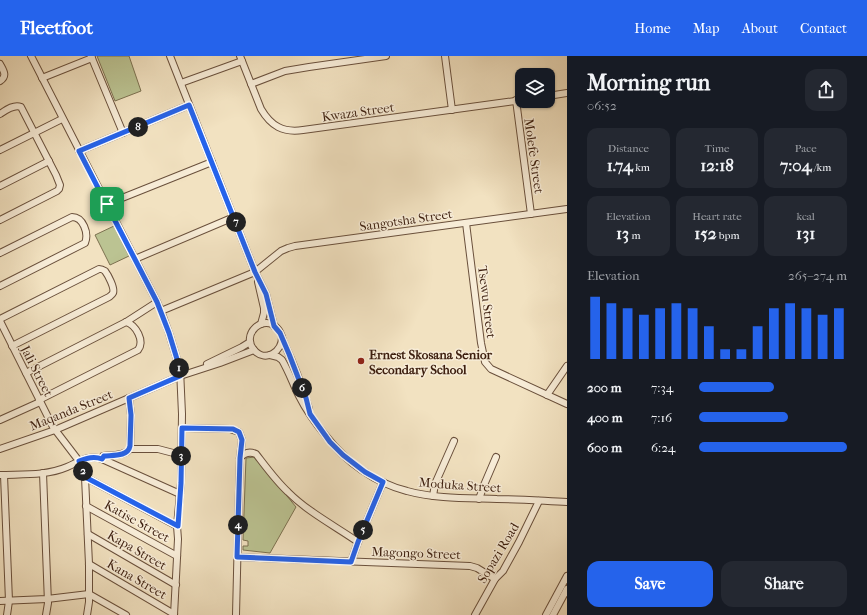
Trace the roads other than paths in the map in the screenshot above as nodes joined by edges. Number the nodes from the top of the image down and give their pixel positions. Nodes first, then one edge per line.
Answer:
1 (30, 56) edge
2 (170, 56) edge
3 (386, 56) edge
4 (445, 56) edge
5 (92, 57) edge
6 (241, 58) edge
7 (0, 64) edge
8 (42, 78) junction
9 (0, 81) edge
10 (181, 84) junction
11 (251, 84) junction
12 (567, 93) edge
13 (555, 95) edge
14 (515, 101) edge
15 (189, 105) junction
16 (520, 108) edge
17 (452, 110) junction
18 (0, 114) edge
19 (62, 119) junction
20 (34, 132) junction
21 (123, 133) junction
22 (0, 150) edge
23 (79, 151) junction
24 (49, 161) junction
25 (212, 162) junction
26 (0, 186) edge
27 (107, 204) junction
28 (567, 209) edge
29 (531, 214) junction
30 (234, 217) junction
31 (0, 220) edge
32 (466, 223) junction
33 (0, 254) edge
34 (135, 259) junction
35 (255, 272) junction
36 (0, 286) edge
37 (157, 302) junction
38 (161, 311) junction
39 (0, 320) edge
40 (126, 322) junction
41 (261, 324) junction
42 (274, 326) junction
43 (282, 337) junction
44 (250, 342) junction
45 (12, 346) junction
46 (254, 350) junction
47 (270, 355) junction
48 (567, 366) edge
49 (193, 371) junction
50 (26, 373) junction
51 (180, 376) junction
52 (546, 395) junction
53 (129, 398) junction
54 (39, 401) junction
55 (567, 404) edge
56 (310, 414) junction
57 (0, 420) edge
58 (182, 428) junction
59 (55, 430) junction
60 (454, 440) dead end
61 (0, 449) edge
62 (130, 449) junction
63 (181, 456) junction
64 (496, 457) dead end
65 (240, 458) junction
66 (102, 459) junction
67 (79, 461) junction
68 (43, 473) junction
69 (2, 475) edge
70 (85, 477) junction
71 (383, 482) junction
72 (180, 494) junction
73 (433, 496) junction
74 (479, 499) junction
75 (539, 501) junction
76 (567, 502) edge
77 (86, 506) junction
78 (178, 526) junction
79 (88, 534) junction
80 (358, 542) junction
81 (177, 556) junction
82 (237, 557) junction
83 (351, 562) junction
84 (88, 564) junction
85 (567, 576) edge
86 (495, 579) junction
87 (176, 586) junction
88 (567, 589) edge
89 (89, 594) junction
90 (47, 599) junction
91 (0, 601) edge
92 (9, 601) junction
93 (174, 614) edge
94 (7, 615) edge
95 (46, 615) edge
96 (87, 615) edge
97 (126, 615) edge
98 (236, 615) edge
99 (475, 615) edge
100 (546, 615) edge
101 (553, 615) edge

1 - 8 street
2 - 10 street
3 - 11 street
4 - 17 street
5 - 8 street
5 - 21 street
6 - 10 street
6 - 11 street, Kwaza Street
7 - 9 street
8 - 19 street
10 - 15 street
11 - 17 street, Kwaza Street
12 - 13 street
14 - 17 street, Kwaza Street
15 - 21 street
15 - 25 street
16 - 29 street, Molefe Street
18 - 20 street
19 - 20 street
19 - 23 street
20 - 22 street
20 - 24 street
21 - 23 street
23 - 27 street
24 - 26 street
24 - 31 street
25 - 27 street
25 - 30 street
27 - 34 street
28 - 29 street, Sangotsha Street
29 - 32 street, Sangotsha Street
30 - 34 street
30 - 35 street
32 - 35 street, Sangotsha Street
32 - 52 street, Tsewu Street
33 - 36 street
34 - 37 street
35 - 38 street, Sangotsha Street
35 - 41 street
35 - 42 street
37 - 38 street
37 - 40 street
38 - 51 street
39 - 45 street, Jali Street
39 - 45 street
40 - 50 street
40 - 54 street
41 - 42 street
41 - 44 street
42 - 43 street
43 - 47 street
43 - 56 street, Moduka Street
44 - 46 street
44 - 49 street, Maqanda Street
45 - 50 street, Jali Street
46 - 47 street
46 - 49 street, Maqanda Street
47 - 56 street, Moduka Street
48 - 52 street
49 - 51 street, Maqanda Street
50 - 54 street, Jali Street
51 - 53 street, Maqanda Street
51 - 58 street
52 - 55 street, Tsewu Street
53 - 59 street, Maqanda Street
53 - 62 street
54 - 57 street
54 - 59 street, Jali Street
56 - 71 street, Moduka Street
58 - 63 street
58 - 65 street
59 - 61 street, Maqanda Street
59 - 67 street, Jali Street
60 - 73 street
62 - 63 street
62 - 66 street
63 - 72 street
64 - 74 street
65 - 80 street
65 - 82 street
66 - 67 street
66 - 72 street
67 - 68 street
67 - 70 street, Jali Street
68 - 69 street
68 - 90 street
69 - 92 street
70 - 77 street, Jali Street
70 - 78 street
71 - 73 street, Moduka Street
71 - 80 street
72 - 78 street
73 - 74 street, Moduka Street
74 - 75 street, Moduka Street
75 - 76 street, Moduka Street
75 - 86 street, Sopazi Road
77 - 79 street, Jali Street
77 - 81 street, Katise Street
78 - 81 street
79 - 84 street, Jali Street
79 - 87 street, Kapa Street
80 - 83 street
81 - 87 street
82 - 83 street, Magongo Street
82 - 98 street
83 - 86 street, Magongo Street
84 - 89 street, Jali Street
84 - 93 street, Kana Street
85 - 100 street
86 - 99 street, Sopazi Road
87 - 93 street
88 - 101 street
89 - 90 street
89 - 96 street, Jali Street
89 - 97 street
90 - 92 street
90 - 95 street
91 - 92 street
92 - 94 street

